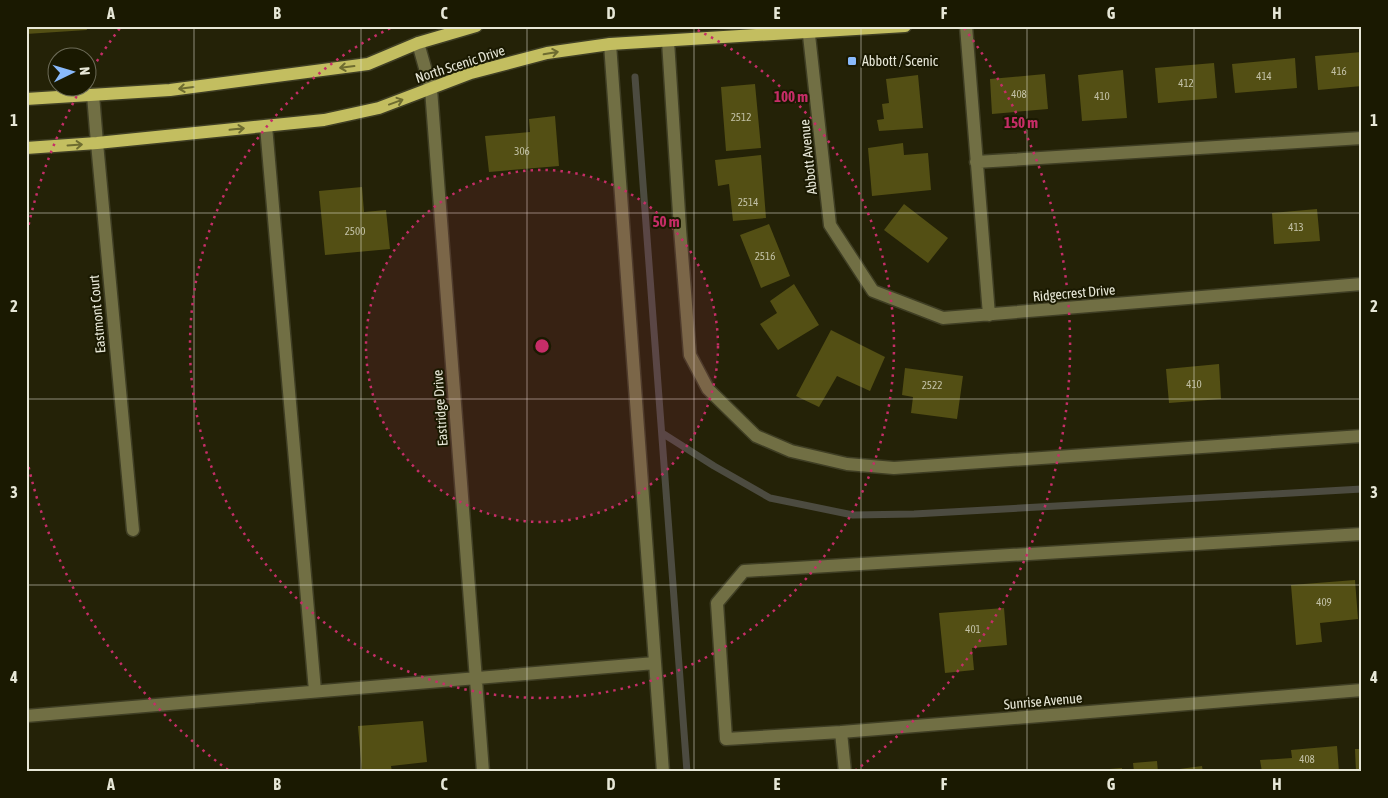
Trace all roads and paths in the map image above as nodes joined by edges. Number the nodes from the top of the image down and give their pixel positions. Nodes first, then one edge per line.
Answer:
1 (476, 26) edge
2 (905, 26) edge
3 (966, 26) edge
4 (809, 29) edge
5 (668, 41) junction
6 (418, 43) junction
7 (610, 44) junction
8 (431, 89) junction
9 (98, 95) edge
10 (48, 98) edge
11 (94, 98) edge
12 (26, 99) edge
13 (266, 126) junction
14 (1362, 138) edge
15 (96, 143) junction
16 (26, 148) edge
17 (976, 162) junction
18 (830, 225) joint
19 (1362, 284) edge
20 (988, 315) junction
21 (1362, 436) edge
22 (133, 530) dead end
23 (1362, 534) edge
24 (655, 663) junction
25 (476, 677) junction
26 (1362, 690) edge
27 (315, 691) junction
28 (26, 716) edge
29 (841, 732) junction
30 (483, 772) edge
31 (663, 772) edge
32 (845, 772) edge

1 - 6 main road
2 - 4 main road, North Scenic Drive
3 - 17 street
4 - 5 main road, North Scenic Drive
4 - 18 street, Abbott Avenue
5 - 7 main road, North Scenic Drive
5 - 21 street
6 - 8 street, Eastridge Drive
6 -> 9 main road
8 -> 7 main road, North Scenic Drive
7 - 24 street
13 -> 8 main road, North Scenic Drive
8 - 25 street, Eastridge Drive
10 - 12 main road
11 - 15 street, Eastmont Court
15 -> 13 main road, North Scenic Drive
13 - 27 street
14 - 17 street
16 -> 15 main road, North Scenic Drive
15 - 22 street, Eastmont Court
17 - 20 street
18 - 20 street, Ridgecrest Drive
19 - 20 street, Ridgecrest Drive
23 - 29 street, Sunrise Avenue
24 - 25 street
24 - 31 street
25 - 27 street
25 - 30 street, Eastridge Drive
26 - 29 street, Sunrise Avenue
27 - 28 street
29 - 32 street

